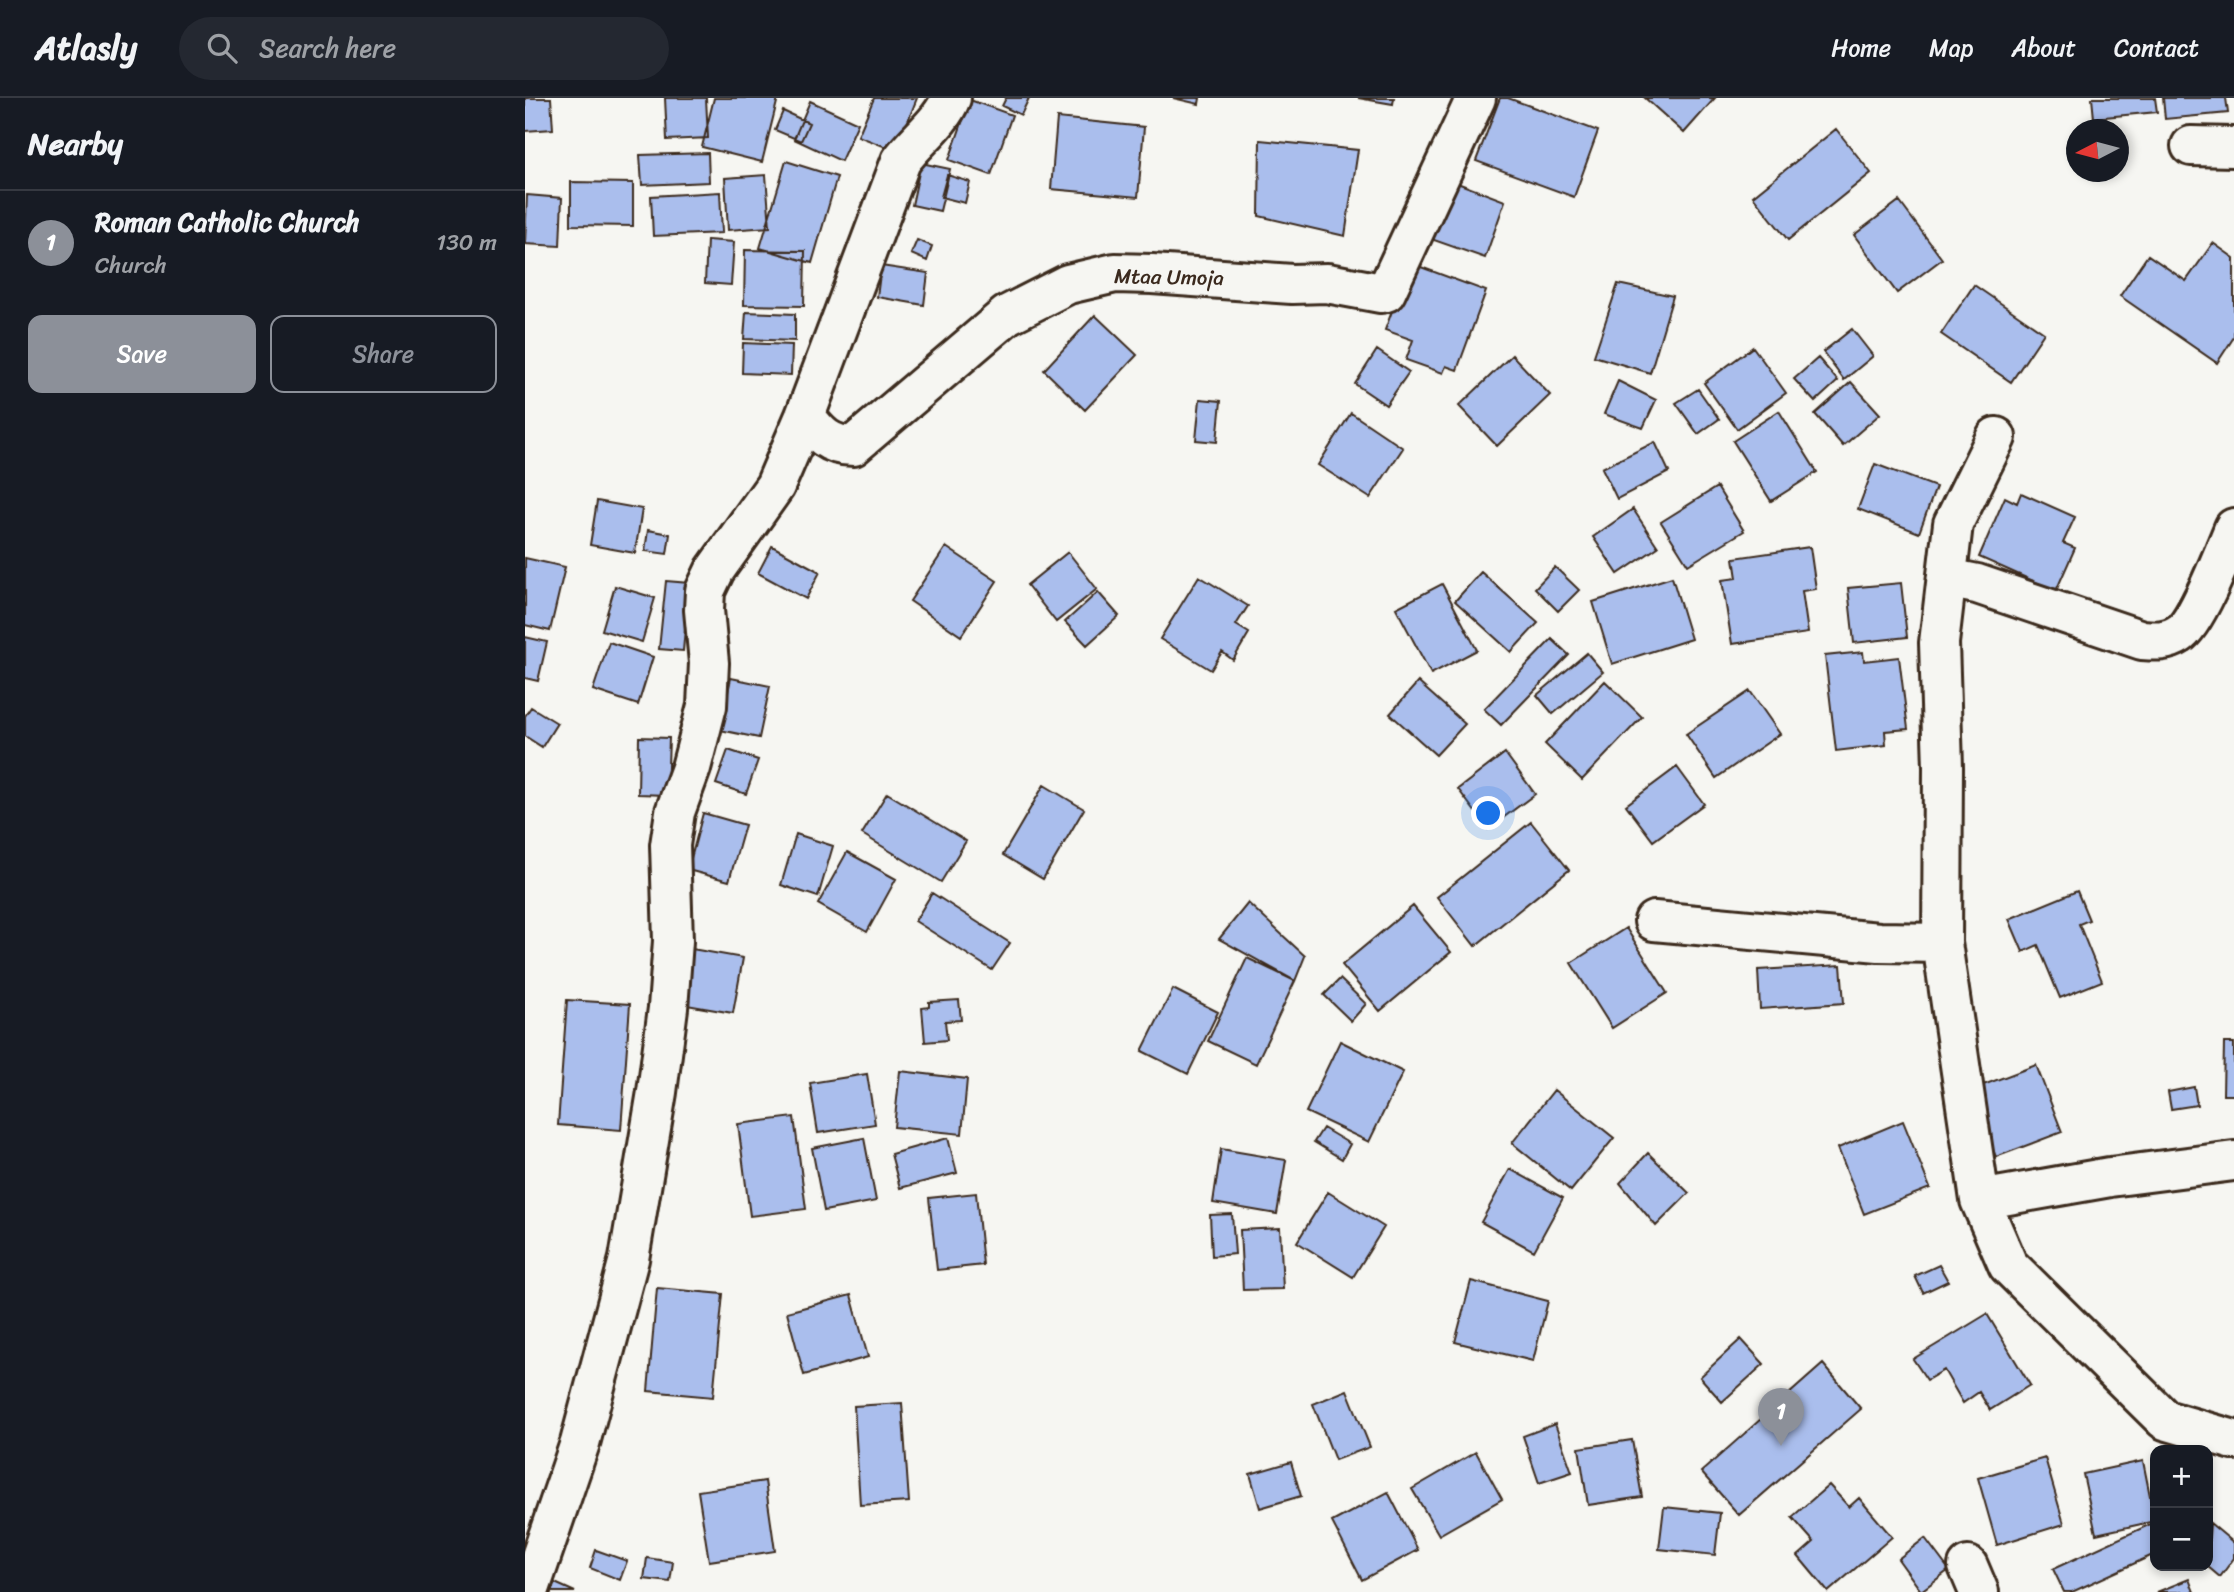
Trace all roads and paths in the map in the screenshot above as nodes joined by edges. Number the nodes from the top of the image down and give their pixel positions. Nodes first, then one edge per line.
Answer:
1 (951, 98) edge
2 (1476, 98) edge
3 (2192, 146) dead end
4 (2234, 147) edge
5 (805, 416) junction
6 (1996, 437) dead end
7 (2234, 528) edge
8 (1947, 578) junction
9 (1654, 921) dead end
10 (1942, 943) junction
11 (2234, 1161) edge
12 (1980, 1200) junction
13 (2234, 1440) edge
14 (529, 1592) edge

1 - 5 street
2 - 5 street, Mtaa Umoja
3 - 4 street
5 - 14 street
6 - 8 street
7 - 8 street
8 - 10 street
9 - 10 street
10 - 12 street
11 - 12 street
12 - 13 street

